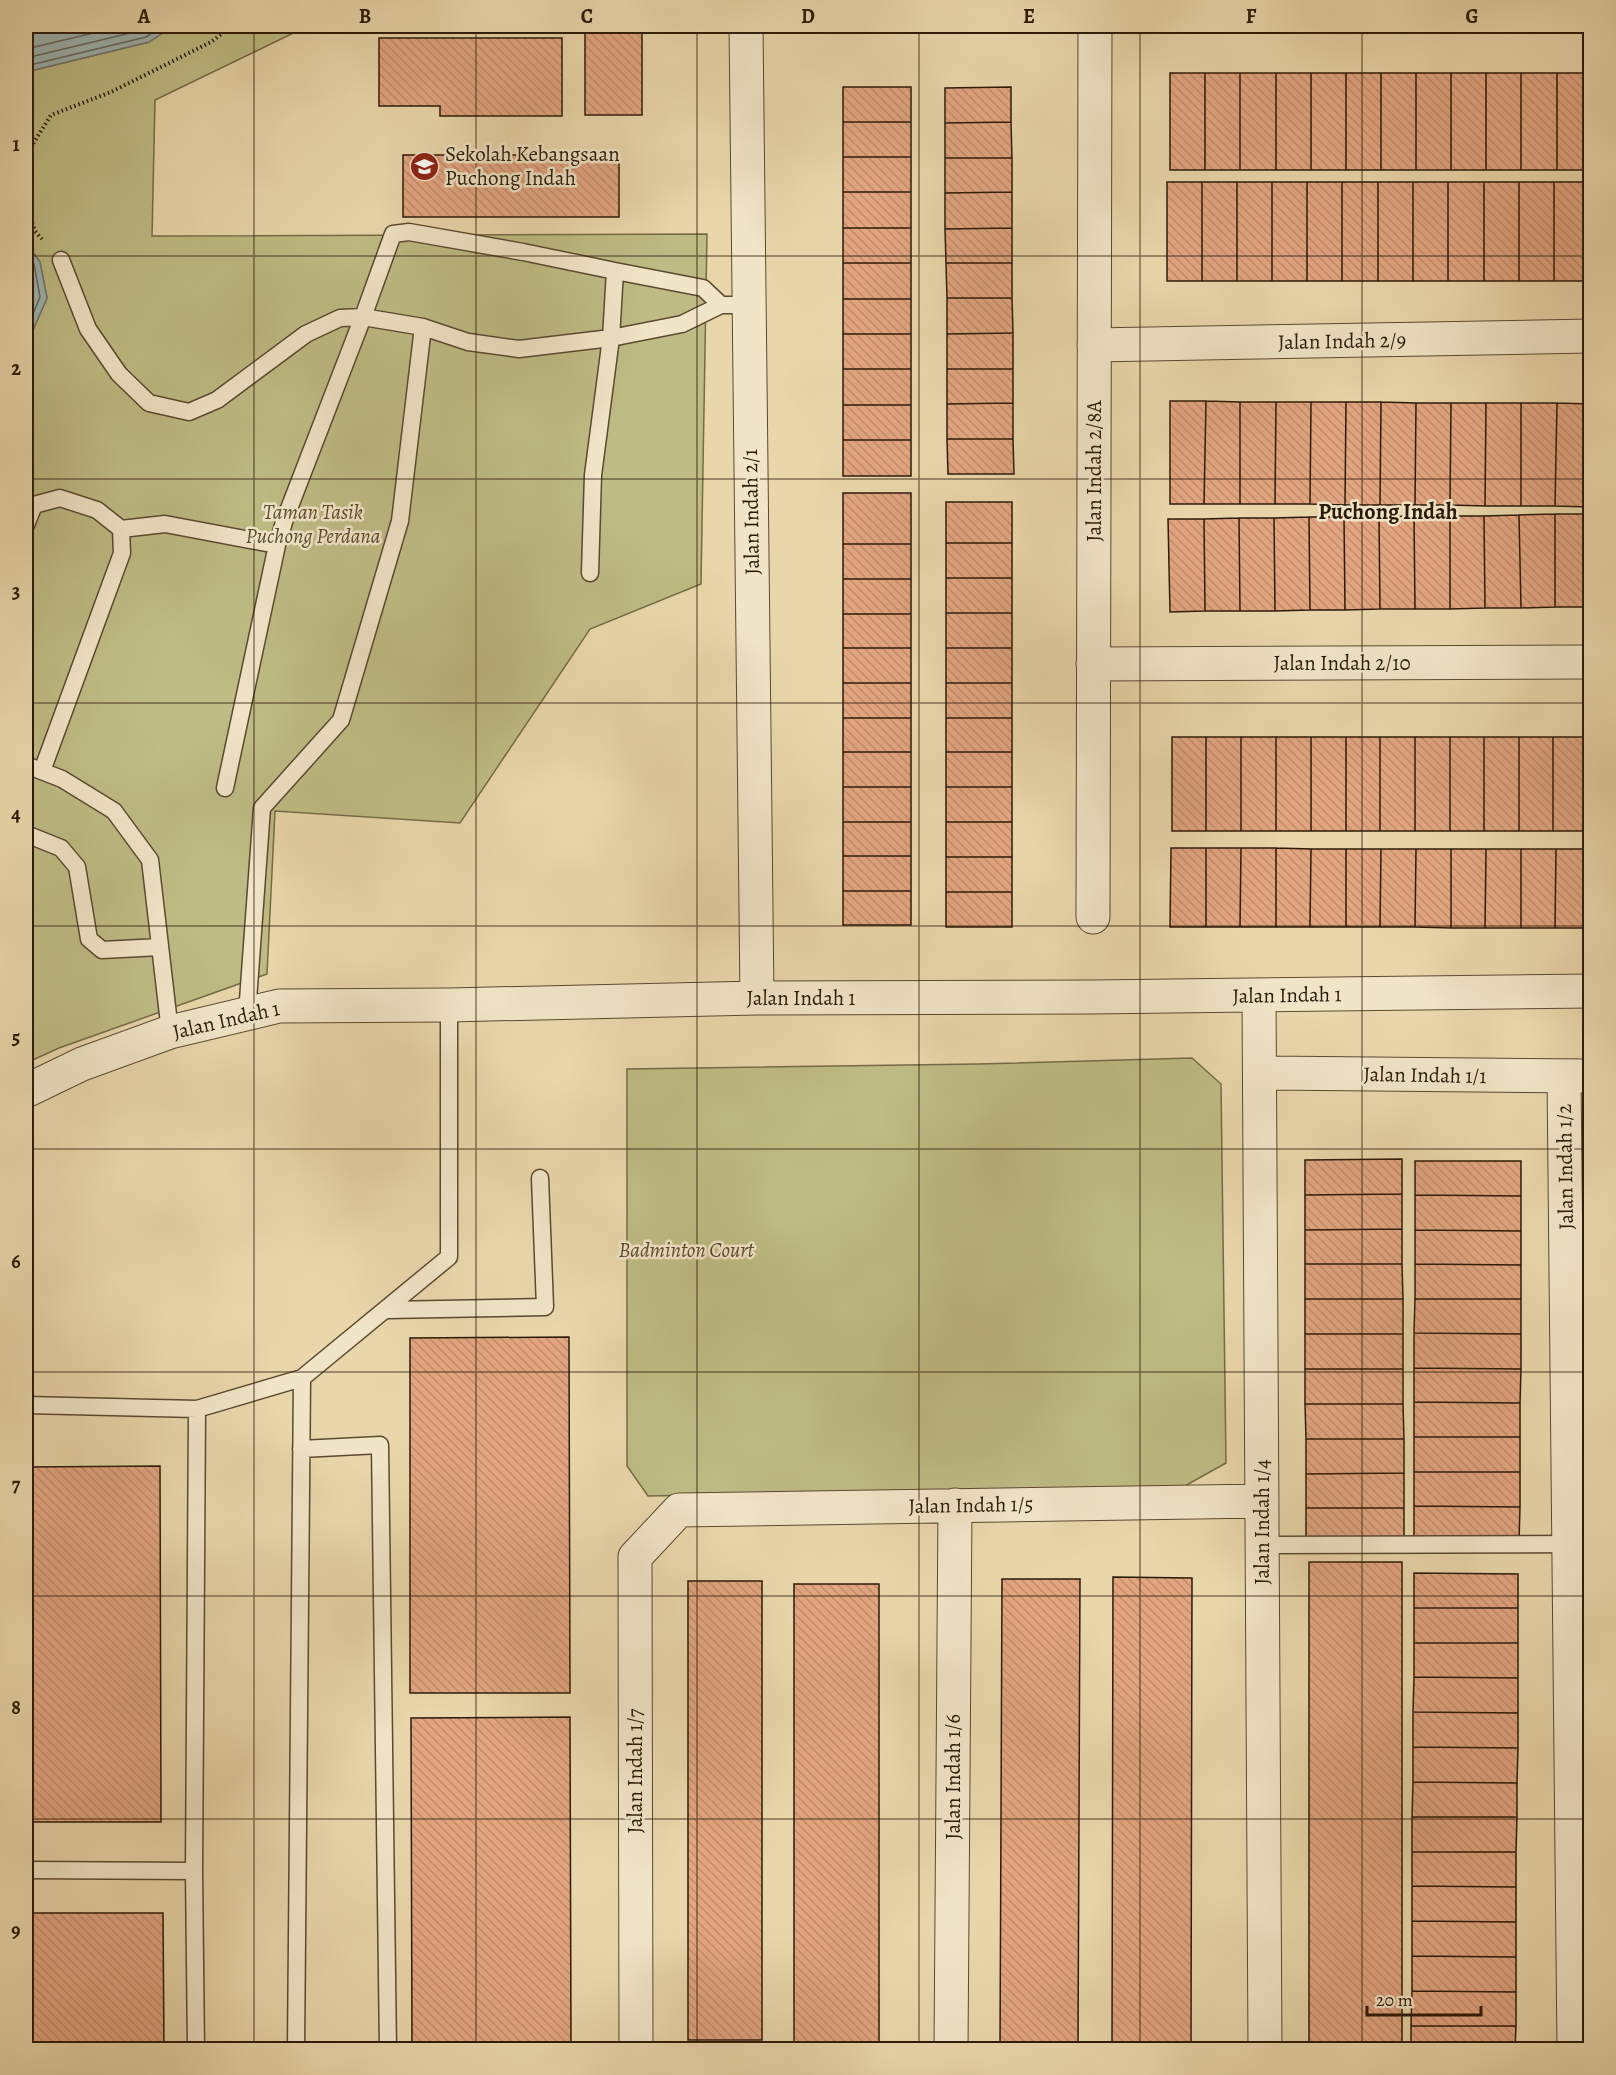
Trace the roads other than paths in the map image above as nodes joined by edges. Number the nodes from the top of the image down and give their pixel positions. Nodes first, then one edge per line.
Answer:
1 (746, 26) edge
2 (1095, 26) edge
3 (61, 260) road end
4 (615, 271) junction
5 (735, 305) junction
6 (363, 317) junction
7 (423, 327) junction
8 (1590, 336) edge
9 (611, 338) junction
10 (1094, 345) junction
11 (26, 525) edge
12 (121, 529) junction
13 (278, 545) junction
14 (590, 573) dead end
15 (1590, 662) edge
16 (1093, 664) junction
17 (26, 765) edge
18 (42, 771) junction
19 (225, 788) dead end
20 (26, 834) edge
21 (1093, 917) dead end
22 (160, 947) junction
23 (1590, 991) edge
24 (1259, 995) junction
25 (757, 998) junction
26 (449, 1005) junction
27 (247, 1014) junction
28 (170, 1032) junction
29 (1260, 1073) junction
30 (1577, 1076) edge
31 (26, 1091) edge
32 (540, 1178) dead end
33 (387, 1310) junction
34 (302, 1378) junction
35 (26, 1405) edge
36 (197, 1409) junction
37 (301, 1449) junction
38 (1262, 1501) junction
39 (955, 1505) junction
40 (680, 1510) joint
41 (1580, 1544) edge
42 (1262, 1545) junction
43 (26, 1869) edge
44 (194, 1871) junction
45 (196, 2049) edge
46 (296, 2049) edge
47 (388, 2049) edge
48 (636, 2049) edge
49 (951, 2049) edge
50 (1265, 2049) edge
51 (1574, 2049) edge

1 - 5 street, Jalan Indah 2/1
2 - 10 street, Jalan Indah 2/8A
3 - 6 lane
4 - 5 lane
4 - 6 lane
4 - 9 lane
5 - 9 lane
5 - 25 street, Jalan Indah 2/1
6 - 7 lane
6 - 13 lane
7 - 9 lane
7 - 27 lane
8 - 10 street, Jalan Indah 2/9
9 - 14 lane
10 - 16 street, Jalan Indah 2/8A
11 - 12 lane
12 - 13 lane
12 - 18 lane
13 - 19 lane
15 - 16 street, Jalan Indah 2/10
16 - 21 street, Jalan Indah 2/8A
17 - 18 lane
18 - 22 lane
20 - 22 lane
22 - 28 lane
23 - 24 street, Jalan Indah 1
24 - 25 street, Jalan Indah 1
24 - 29 street, Jalan Indah 1/4
25 - 26 street, Jalan Indah 1
26 - 27 street, Jalan Indah 1
26 - 33 lane
27 - 28 street, Jalan Indah 1
28 - 31 street, Jalan Indah 1
29 - 30 street, Jalan Indah 1/1
29 - 38 street, Jalan Indah 1/4
30 - 41 street, Jalan Indah 1/2
32 - 33 lane
33 - 34 lane
34 - 36 lane
34 - 37 lane
35 - 36 lane
36 - 44 lane
37 - 46 lane
37 - 47 lane
38 - 39 street, Jalan Indah 1/5
38 - 42 street, Jalan Indah 1/4
39 - 40 street, Jalan Indah 1/5
39 - 49 street, Jalan Indah 1/6
40 - 48 street, Jalan Indah 1/7
41 - 42 lane
41 - 51 street, Jalan Indah 1/2
42 - 50 street, Jalan Indah 1/4
43 - 44 lane
44 - 45 lane

